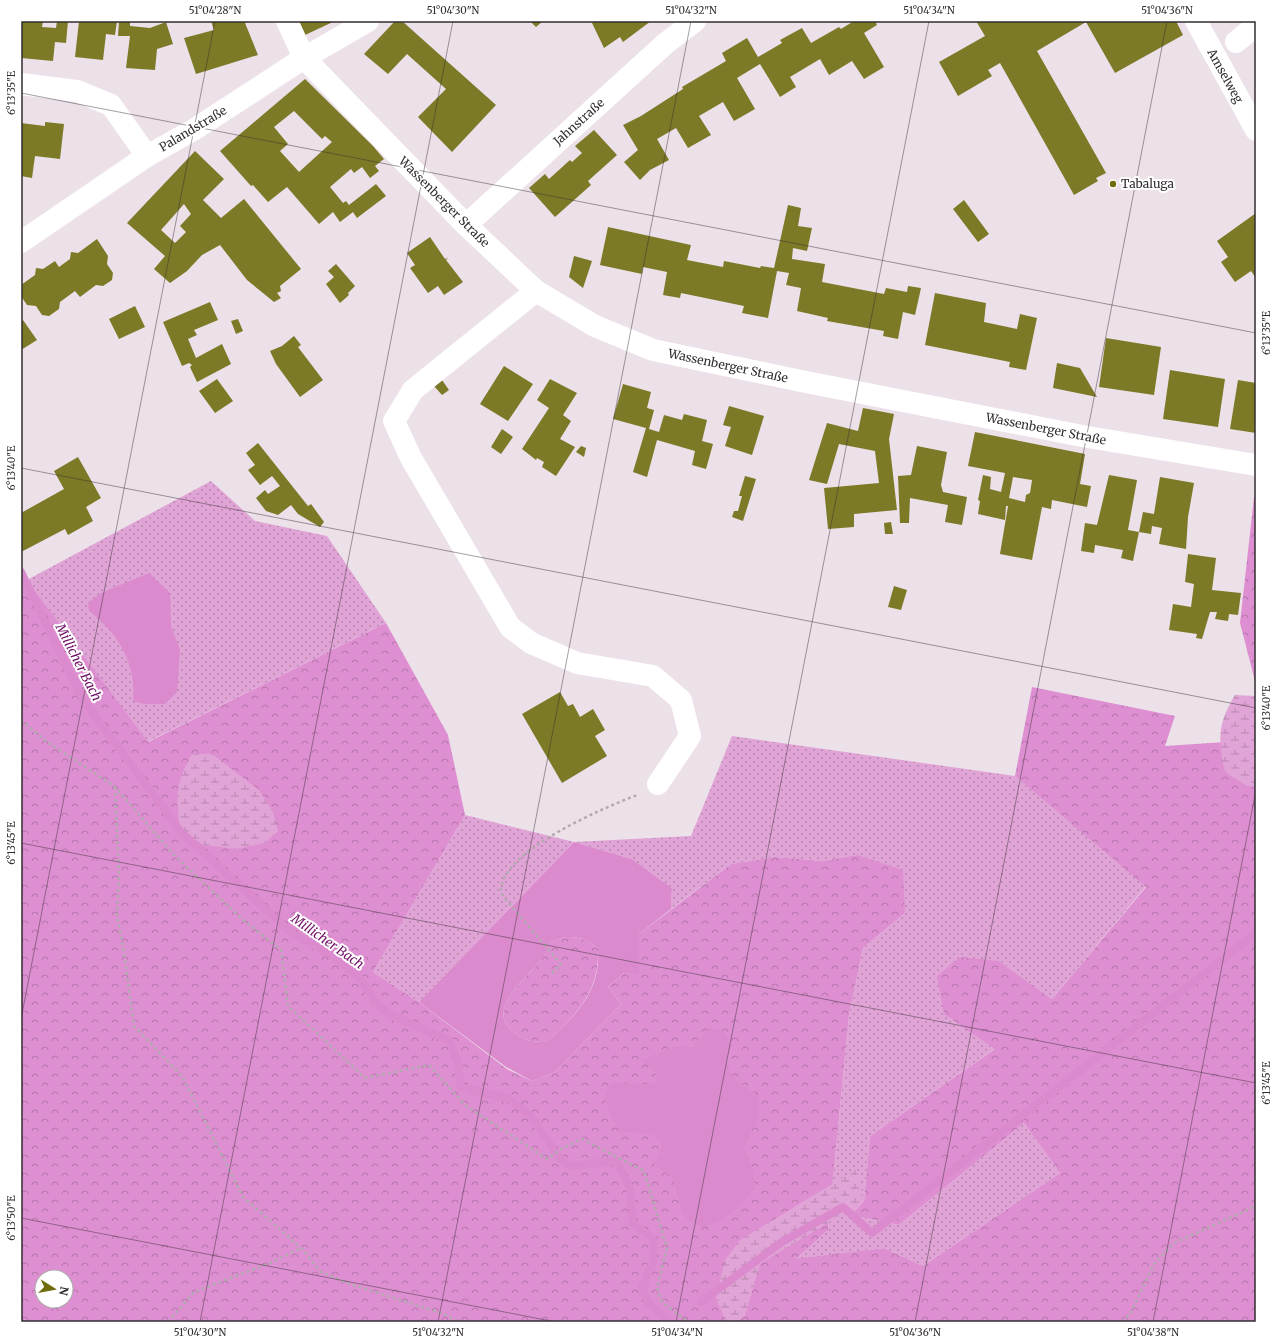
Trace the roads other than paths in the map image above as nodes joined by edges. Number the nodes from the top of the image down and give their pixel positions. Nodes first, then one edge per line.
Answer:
1 (287, 21) edge
2 (368, 21) edge
3 (695, 21) edge
4 (1196, 21) edge
5 (1254, 27) dead end
6 (1236, 42) dead end
7 (304, 58) junction
8 (21, 84) edge
9 (1256, 130) edge
10 (147, 156) junction
11 (466, 225) junction
12 (21, 242) edge
13 (536, 291) junction
14 (1256, 465) edge
15 (658, 784) road end

1 - 7 street, Wassenberger Straße
2 - 7 street, Palandstraße
3 - 11 street, Jahnstraße
4 - 9 street, Amselweg
5 - 6 street
7 - 10 street, Palandstraße
7 - 11 street, Wassenberger Straße
8 - 10 street
10 - 12 street, Palandstraße
11 - 13 street, Wassenberger Straße
13 - 14 street, Wassenberger Straße
13 - 15 street

